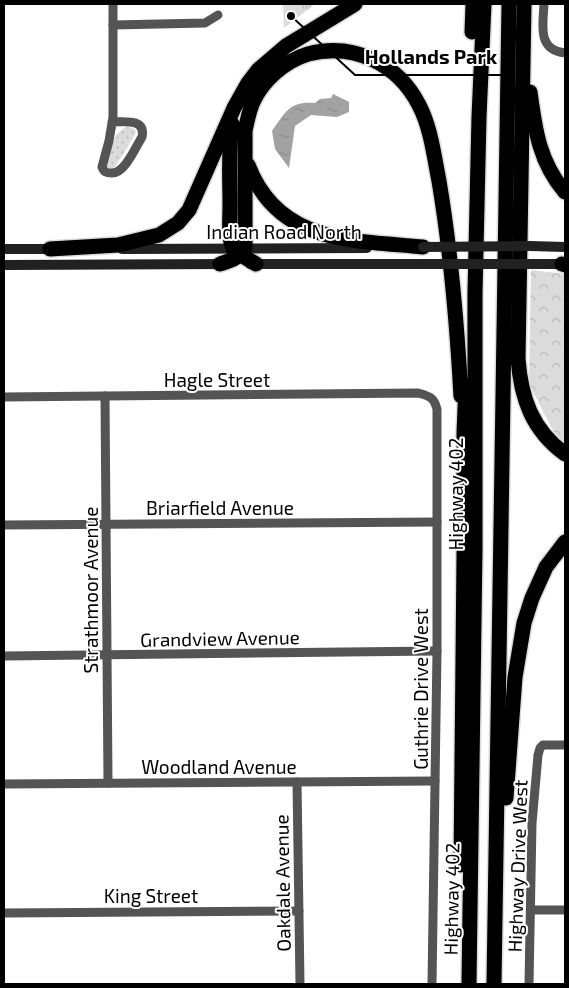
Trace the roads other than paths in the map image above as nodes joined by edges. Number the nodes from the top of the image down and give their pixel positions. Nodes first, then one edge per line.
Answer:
1 (113, 4) edge
2 (355, 4) edge
3 (473, 4) edge
4 (484, 4) edge
5 (491, 4) edge
6 (509, 4) edge
7 (524, 4) edge
8 (544, 4) edge
9 (218, 15) dead end
10 (113, 25) junction
11 (565, 53) edge
12 (234, 108) junction
13 (112, 122) junction
14 (244, 140) junction
15 (565, 192) edge
16 (565, 246) edge
17 (423, 247) junction
18 (4, 249) edge
19 (50, 249) junction
20 (240, 250) junction
21 (220, 264) junction
22 (256, 264) junction
23 (564, 264) edge
24 (4, 265) edge
25 (105, 396) junction
26 (430, 396) joint
27 (4, 397) edge
28 (464, 432) junction
29 (565, 454) edge
30 (437, 522) junction
31 (106, 524) junction
32 (4, 525) edge
33 (565, 542) edge
34 (437, 651) junction
35 (107, 655) junction
36 (4, 656) edge
37 (565, 744) edge
38 (435, 781) junction
39 (297, 782) junction
40 (4, 784) edge
41 (108, 784) junction
42 (531, 910) junction
43 (565, 910) edge
44 (299, 911) junction
45 (4, 913) edge
46 (300, 984) edge
47 (432, 984) edge
48 (461, 984) edge
49 (469, 984) edge
50 (478, 984) edge
51 (494, 984) edge
52 (498, 984) edge
53 (529, 984) edge

1 - 10 street
2 - 12 highway
3 - 28 highway
4 - 49 highway, Highway 402
5 - 50 highway
6 - 51 highway
7 - 15 highway
7 - 29 highway
8 - 11 street
9 - 10 street
10 - 13 street
12 - 19 highway
12 - 20 highway
13 - 13 street
14 - 17 highway
14 - 20 highway
14 - 28 highway
16 - 17 main road, Indian Road North, bridge
17 - 20 main road, Indian Road North
18 - 19 main road, Indian Road North
19 - 20 main road, Indian Road North
20 - 21 highway
20 - 22 highway
21 - 22 main road, Indian Road North
21 - 24 main road, Indian Road North
22 - 23 main road, Indian Road North, bridge
25 - 26 street, Hagle Street
25 - 27 street, Hagle Street
25 - 31 street, Strathmoor Avenue
26 - 30 street, Guthrie Drive West
28 - 48 highway
30 - 31 street, Briarfield Avenue
30 - 34 street, Guthrie Drive West
31 - 32 street, Briarfield Avenue
31 - 35 street, Strathmoor Avenue
33 - 52 highway
34 - 35 street, Grandview Avenue
34 - 38 street, Guthrie Drive West
35 - 36 street, Grandview Avenue
35 - 41 street, Strathmoor Avenue
37 - 42 street, Highway Drive West
38 - 39 street, Woodland Avenue
38 - 47 street, Guthrie Drive West
39 - 41 street, Woodland Avenue
39 - 44 street, Oakdale Avenue
40 - 41 street, Woodland Avenue
42 - 43 street
42 - 53 street, Highway Drive West
44 - 45 street, King Street
44 - 46 street, Oakdale Avenue

